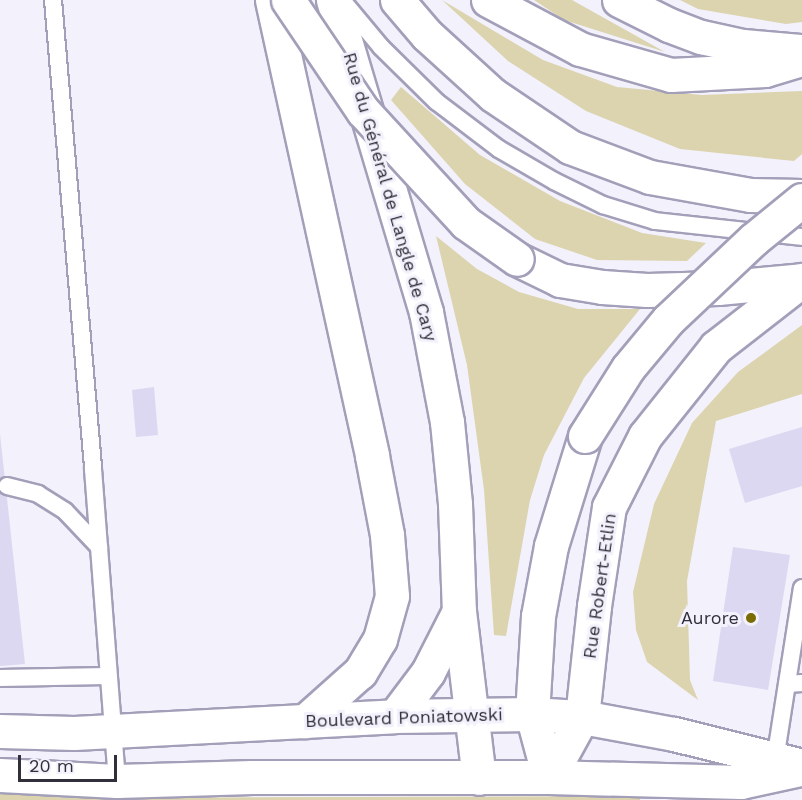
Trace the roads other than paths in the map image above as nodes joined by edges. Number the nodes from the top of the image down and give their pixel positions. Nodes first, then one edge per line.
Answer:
1 (52, 0) edge
2 (272, 0) edge
3 (288, 0) edge
4 (333, 0) edge
5 (342, 0) edge
6 (397, 0) edge
7 (488, 0) edge
8 (619, 0) edge
9 (802, 51) edge
10 (802, 58) edge
11 (802, 198) edge
12 (802, 237) edge
13 (802, 280) edge
14 (7, 486) dead end
15 (99, 547) junction
16 (802, 588) edge
17 (459, 610) junction
18 (107, 676) junction
19 (0, 678) edge
20 (795, 684) edge
21 (532, 714) junction
22 (471, 715) junction
23 (395, 716) junction
24 (582, 717) junction
25 (305, 721) junction
26 (0, 731) edge
27 (113, 731) junction
28 (793, 765) edge
29 (0, 775) edge
30 (549, 777) junction
31 (478, 778) junction
32 (117, 781) junction

1 - 15 lane
2 - 25 main road
3 - 13 main road, bridge
4 - 17 main road, Rue du Général de Langle de Cary
5 - 12 lane
6 - 11 main road
7 - 10 main road
8 - 9 main road
11 - 21 main road, bridge
13 - 24 main road, Rue Robert-Etlin
14 - 15 lane
15 - 18 lane
16 - 20 lane
17 - 22 main road, Rue du Général de Langle de Cary
17 - 23 main road, Rue du Général de Langle de Cary
18 - 19 lane
18 - 27 lane
20 - 28 lane
21 - 22 main road, Boulevard Poniatowski
21 - 24 main road, Boulevard Poniatowski
21 - 30 main road
22 - 23 main road, Boulevard Poniatowski
22 - 31 main road, Rue du Général de Langle de Cary
23 - 25 main road, Boulevard Poniatowski
24 - 28 main road, Boulevard Poniatowski
24 - 30 main road, Rue Robert-Etlin
25 - 27 main road, Boulevard Poniatowski
26 - 27 main road, Boulevard Poniatowski
27 - 32 lane
28 - 30 main road
29 - 32 main road
30 - 31 main road
31 - 32 main road

